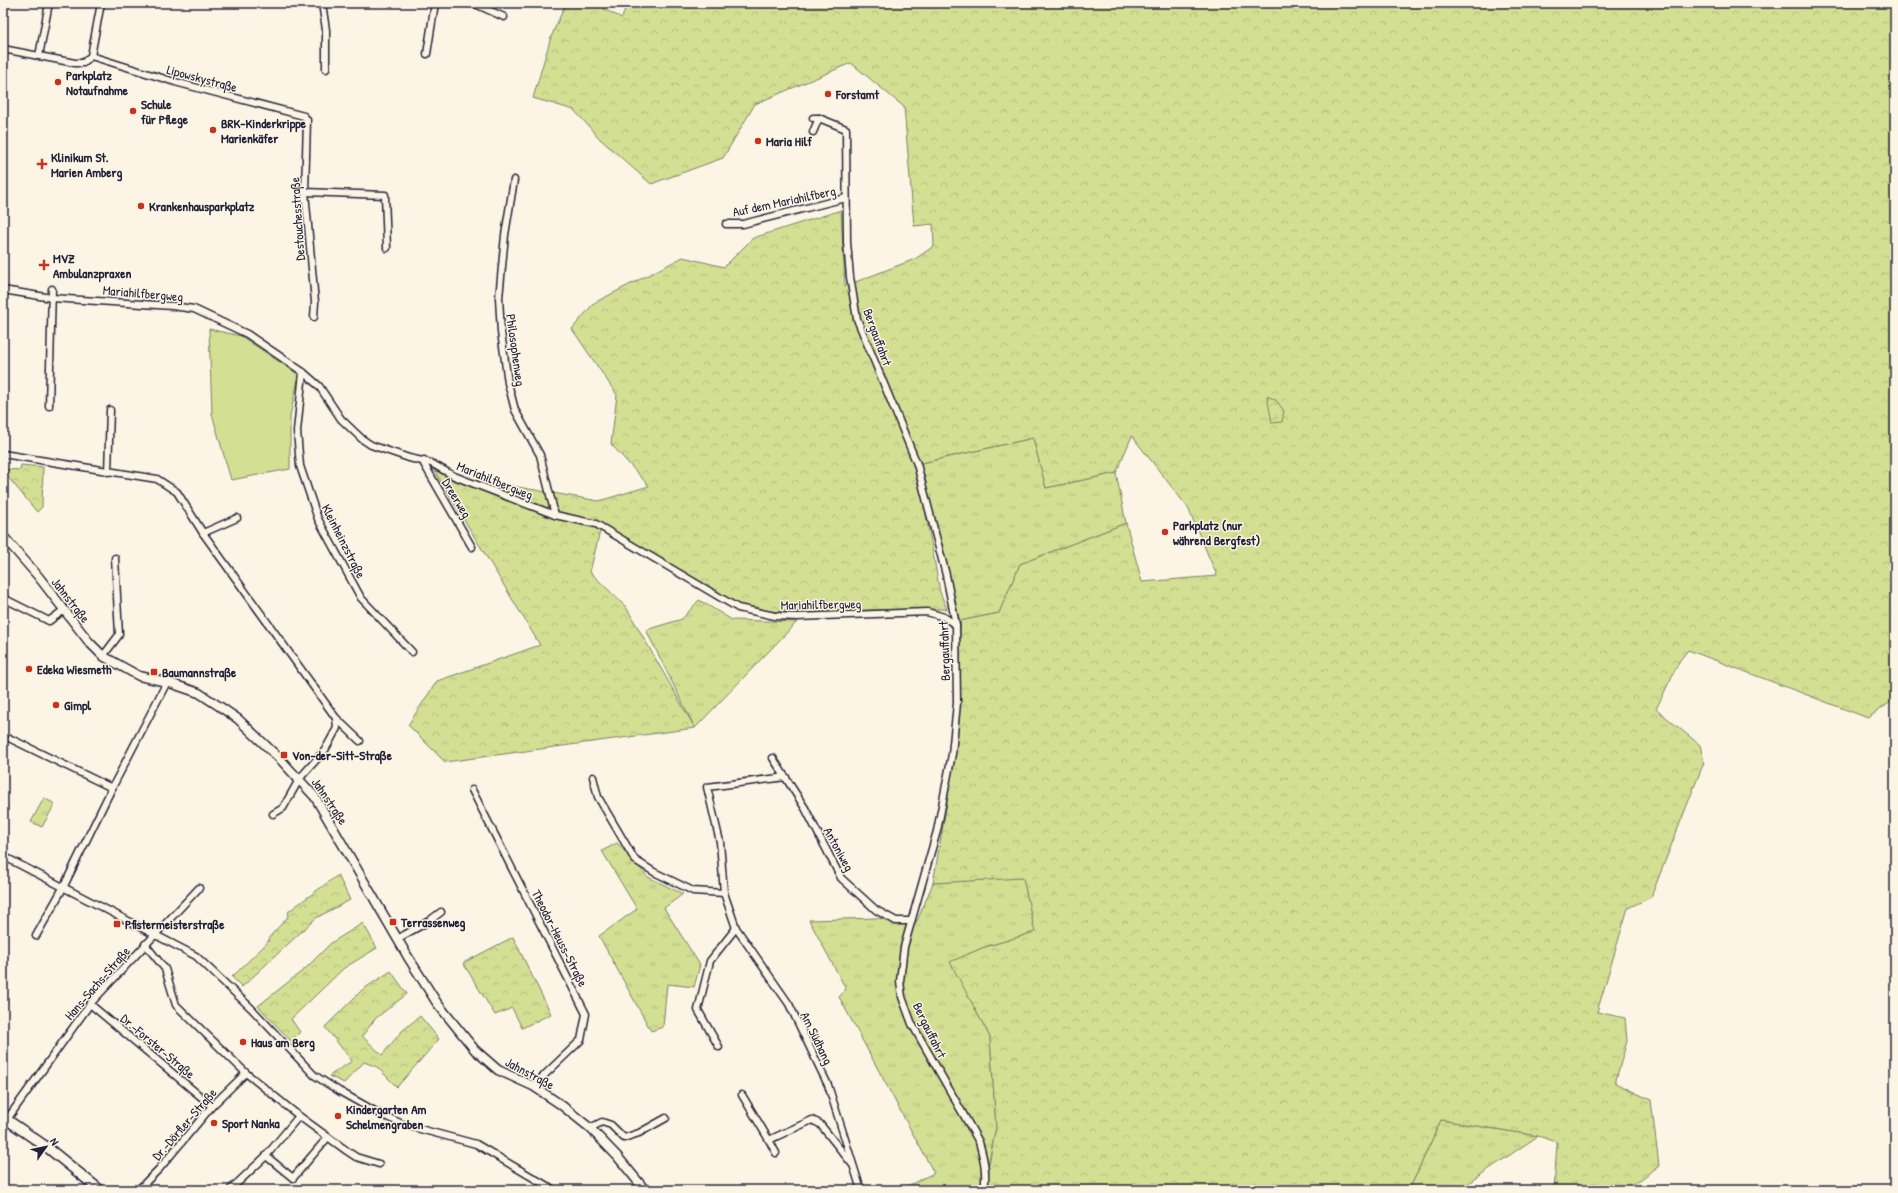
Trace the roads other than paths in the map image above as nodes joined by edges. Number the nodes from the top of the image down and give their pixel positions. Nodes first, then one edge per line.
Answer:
1 (49, 3) edge
2 (101, 3) edge
3 (322, 3) edge
4 (435, 3) edge
5 (473, 3) edge
6 (504, 17) dead end
7 (3, 49) edge
8 (427, 54) dead end
9 (39, 56) junction
10 (90, 56) junction
11 (326, 69) dead end
12 (307, 120) joint
13 (813, 132) dead end
14 (514, 180) dead end
15 (305, 192) junction
16 (846, 198) junction
17 (726, 224) dead end
18 (387, 248) dead end
19 (52, 289) dead end
20 (3, 290) edge
21 (52, 298) junction
22 (314, 317) dead end
23 (304, 372) junction
24 (49, 406) dead end
25 (110, 410) dead end
26 (3, 454) edge
27 (424, 460) junction
28 (108, 472) junction
29 (554, 515) junction
30 (237, 518) dead end
31 (203, 533) junction
32 (3, 536) edge
33 (472, 547) dead end
34 (115, 558) dead end
35 (3, 598) edge
36 (64, 610) junction
37 (956, 625) junction
38 (412, 652) dead end
39 (103, 656) junction
40 (167, 682) junction
41 (336, 718) junction
42 (11, 739) dead end
43 (360, 741) dead end
44 (773, 758) dead end
45 (593, 777) dead end
46 (786, 777) junction
47 (300, 778) junction
48 (112, 788) junction
49 (472, 790) dead end
50 (273, 814) dead end
51 (3, 856) edge
52 (63, 888) junction
53 (199, 888) dead end
54 (724, 893) junction
55 (441, 912) dead end
56 (911, 921) junction
57 (736, 928) junction
58 (155, 934) junction
59 (36, 936) dead end
60 (397, 939) junction
61 (145, 944) junction
62 (90, 1004) junction
63 (719, 1047) dead end
64 (246, 1072) junction
65 (533, 1086) junction
66 (742, 1095) dead end
67 (212, 1106) junction
68 (299, 1116) junction
69 (666, 1118) dead end
70 (4, 1120) edge
71 (590, 1128) junction
72 (328, 1137) junction
73 (769, 1140) junction
74 (776, 1154) dead end
75 (266, 1156) junction
76 (379, 1164) dead end
77 (855, 1169) junction
78 (100, 1190) edge
79 (138, 1190) edge
80 (230, 1190) edge
81 (554, 1190) edge
82 (645, 1190) edge
83 (862, 1190) edge
84 (984, 1190) edge

1 - 9 street
2 - 10 street
3 - 11 street
4 - 8 street
5 - 6 street
7 - 9 street
9 - 10 street
10 - 12 street, Lipowskystraße
12 - 15 street, Destouchesstraße
13 - 16 street, Bergauffahrt
14 - 29 street, Philosophenweg
15 - 18 street
15 - 22 street, Destouchesstraße
16 - 17 street, Auf dem Mariahilfberg
16 - 37 street, Bergauffahrt
19 - 21 street
20 - 21 street, Mariahilfbergweg
21 - 23 street, Mariahilfbergweg
21 - 24 street
23 - 27 street, Mariahilfbergweg
23 - 38 street, Kleinheinzstraße
25 - 28 street
26 - 28 street
27 - 29 street, Mariahilfbergweg
27 - 33 street, Dreerweg
28 - 31 street
29 - 37 street, Mariahilfbergweg
30 - 31 street
31 - 41 street
32 - 36 street, Jahnstraße
34 - 39 street
35 - 36 street
36 - 39 street, Jahnstraße
37 - 56 street, Bergauffahrt
39 - 40 street, Jahnstraße
40 - 47 street, Jahnstraße
40 - 48 street
41 - 43 street
41 - 47 street
42 - 48 street
44 - 46 street, Antoniweg
45 - 54 street
46 - 54 street, Am Südhang
46 - 56 street, Antoniweg
47 - 50 street
47 - 60 street, Jahnstraße
48 - 52 street
49 - 65 street, Theodor-Heuss-Straße
51 - 52 street
52 - 58 street
52 - 59 street
53 - 58 street, Hans-Sachs-Straße
54 - 57 street, Am Südhang
55 - 60 street
56 - 84 street, Bergauffahrt
57 - 63 street
57 - 77 street, Am Südhang
58 - 61 street, Hans-Sachs-Straße
58 - 81 street
60 - 65 street, Jahnstraße
61 - 62 street, Hans-Sachs-Straße
61 - 64 street
62 - 67 street, Dr.-Forster-Straße
62 - 70 street, Hans-Sachs-Straße
64 - 67 street, Dr.-Dörfler-Straße
64 - 68 street
65 - 71 street, Jahnstraße
66 - 73 street
67 - 79 street, Dr.-Dörfler-Straße
68 - 72 street
68 - 75 street
69 - 71 street
70 - 78 main road
71 - 82 street, Jahnstraße
72 - 75 street
72 - 76 street
73 - 74 street
73 - 77 street, Am Südhang
75 - 80 street
77 - 83 street, Am Südhang

